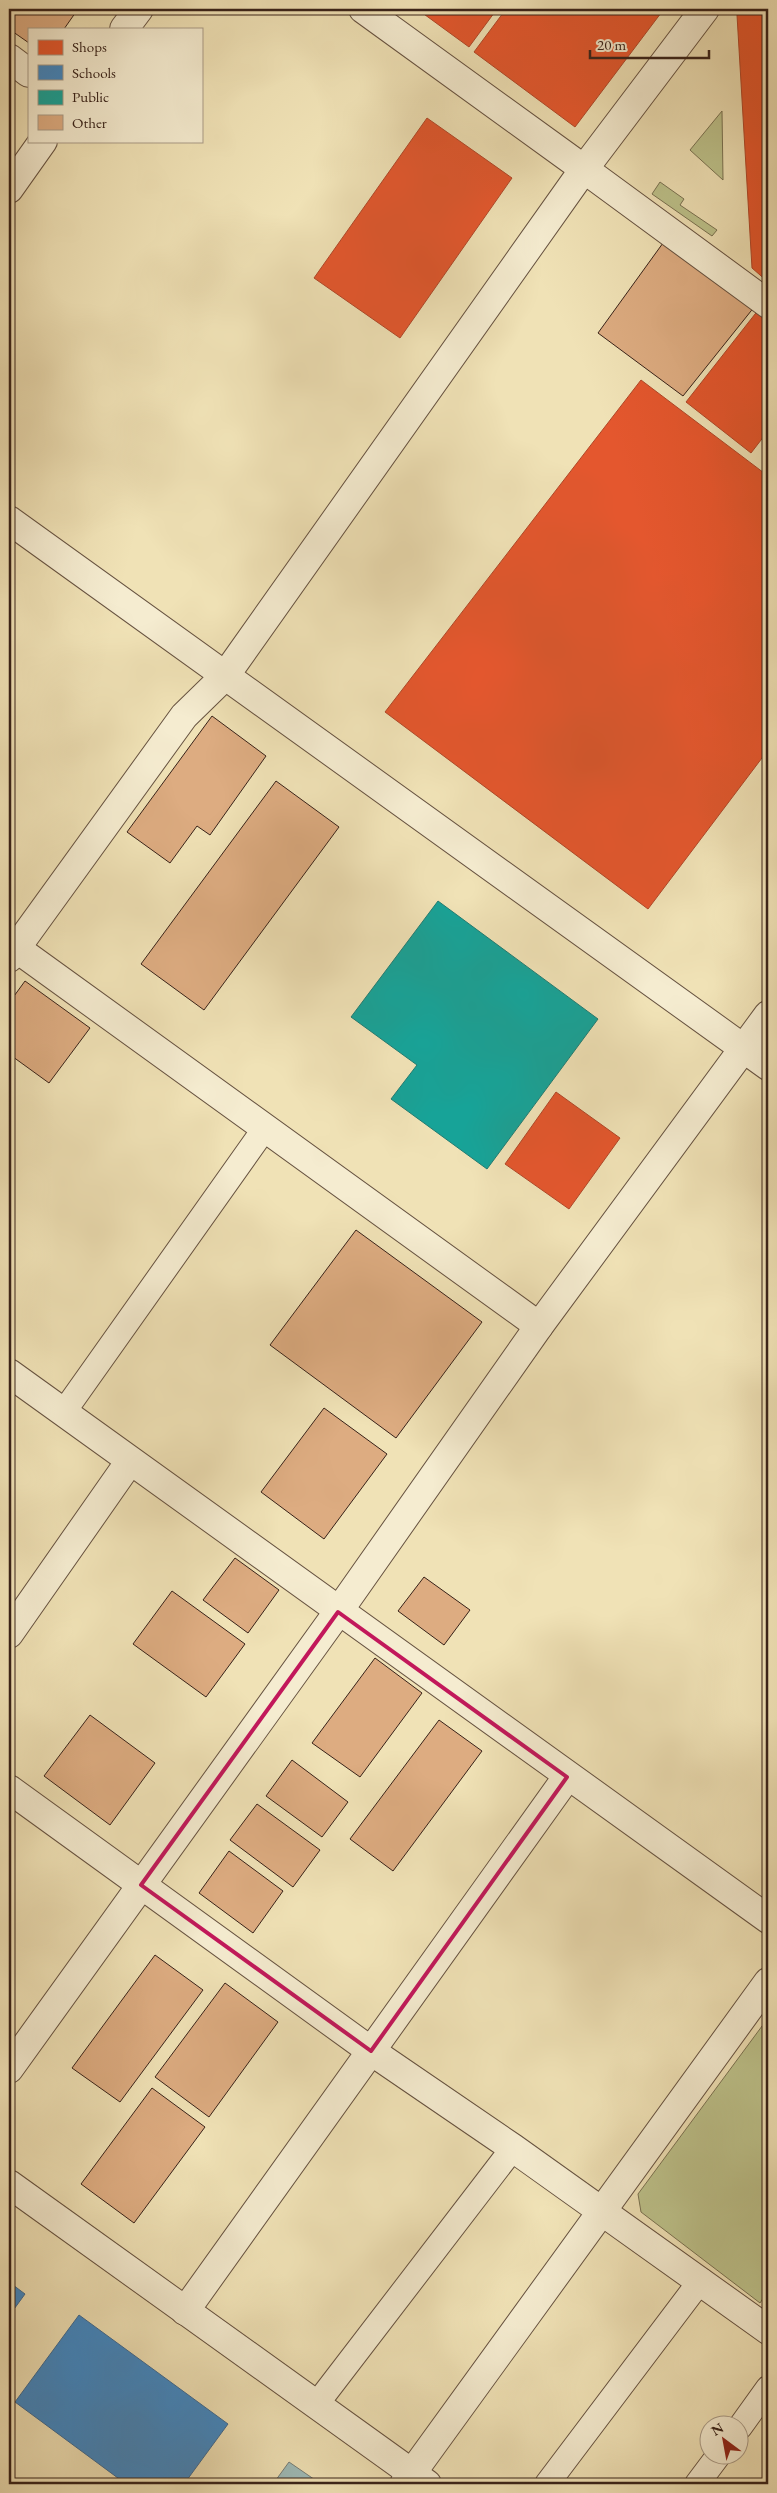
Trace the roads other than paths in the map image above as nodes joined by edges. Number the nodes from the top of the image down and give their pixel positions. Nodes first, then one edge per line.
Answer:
1 (139, 9) edge
2 (363, 9) edge
3 (705, 9) edge
4 (125, 28) edge
5 (9, 58) edge
6 (28, 72) edge
7 (41, 142) edge
8 (584, 170) junction
9 (9, 188) edge
10 (768, 304) edge
11 (9, 520) edge
12 (225, 676) junction
13 (11, 950) edge
14 (768, 1015) edge
15 (745, 1048) junction
16 (768, 1066) edge
17 (265, 1128) junction
18 (539, 1326) junction
19 (9, 1373) edge
20 (63, 1412) junction
21 (130, 1461) junction
22 (338, 1612) junction
23 (9, 1634) edge
24 (568, 1777) junction
25 (9, 1789) edge
26 (141, 1885) junction
27 (768, 1919) edge
28 (768, 1982) edge
29 (371, 2051) junction
30 (9, 2069) edge
31 (513, 2148) junction
32 (9, 2184) edge
33 (602, 2211) junction
34 (701, 2280) junction
35 (185, 2311) junction
36 (768, 2330) edge
37 (768, 2388) edge
38 (316, 2404) junction
39 (748, 2416) edge
40 (710, 2466) edge
41 (414, 2481) edge
42 (547, 2484) edge
43 (697, 2484) edge

1 - 4 street
2 - 8 street
3 - 8 street
5 - 6 street
7 - 9 street
8 - 10 street
8 - 12 street
11 - 12 street
12 - 13 street
12 - 15 street
13 - 17 street
14 - 15 street
15 - 16 street
15 - 18 street
17 - 18 street
17 - 20 lane
18 - 22 street
19 - 20 street
20 - 21 street
21 - 22 street
21 - 23 street
22 - 24 street
22 - 26 street
24 - 27 street
24 - 29 street
25 - 26 street
26 - 29 street
26 - 30 street
28 - 33 street
29 - 31 street
29 - 35 street
31 - 33 street
31 - 38 lane
32 - 35 street
33 - 34 street
33 - 41 street
34 - 36 street
34 - 42 lane
35 - 38 street
37 - 39 lane
38 - 41 street
40 - 43 lane

